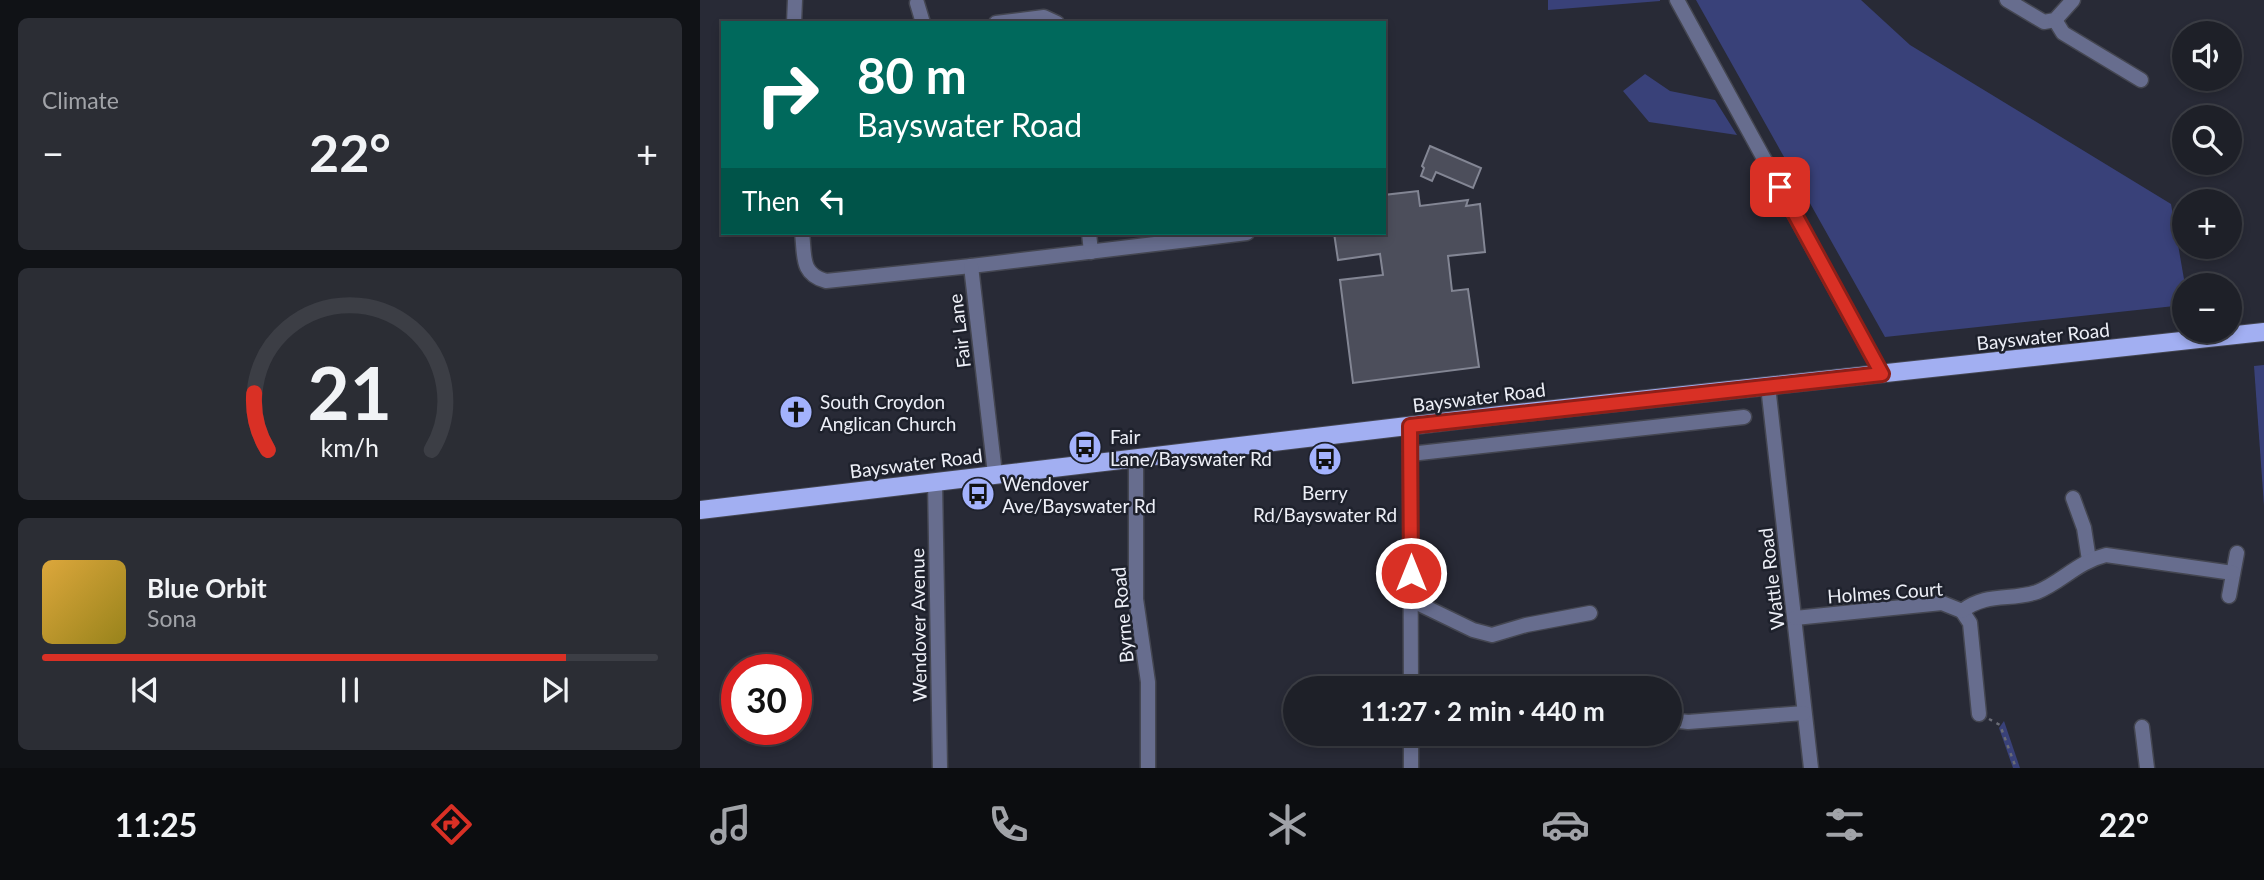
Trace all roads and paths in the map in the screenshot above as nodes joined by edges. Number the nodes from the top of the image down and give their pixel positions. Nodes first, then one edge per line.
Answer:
1 (795, 0) edge
2 (1677, 0) edge
3 (2007, 0) edge
4 (2073, 0) edge
5 (917, 3) dead end
6 (2055, 20) junction
7 (794, 21) edge
8 (922, 21) edge
9 (1012, 21) edge
10 (1053, 21) edge
11 (2141, 80) dead end
12 (803, 235) edge
13 (1089, 235) edge
14 (1231, 235) edge
15 (1091, 252) junction
16 (971, 266) junction
17 (2264, 332) edge
18 (1882, 374) junction
19 (1768, 386) junction
20 (1744, 416) dead end
21 (1410, 426) junction
22 (1410, 454) junction
23 (1136, 458) junction
24 (995, 474) junction
25 (935, 482) junction
26 (2073, 498) dead end
27 (700, 510) edge
28 (2237, 553) dead end
29 (2089, 560) junction
30 (2233, 573) junction
31 (2229, 596) dead end
32 (1411, 600) junction
33 (1962, 611) junction
34 (1590, 613) dead end
35 (1795, 618) junction
36 (1411, 676) edge
37 (1804, 713) junction
38 (1979, 714) joint
39 (1682, 721) edge
40 (2142, 727) dead end
41 (1411, 746) edge
42 (940, 768) edge
43 (1148, 768) edge
44 (1411, 768) edge
45 (1811, 768) edge
46 (2016, 768) edge
47 (2147, 768) edge

1 - 7 street
2 - 18 street
3 - 6 street
4 - 6 street
5 - 8 street
6 - 11 street
9 - 10 street
12 - 16 street
13 - 15 street
14 - 15 street
15 - 16 street
16 - 24 street, Fair Lane
17 - 18 main road, Bayswater Road
18 - 19 main road, Bayswater Road
19 - 21 main road, Bayswater Road
19 - 35 street, Wattle Road
20 - 22 street
21 - 22 street
21 - 23 main road, Bayswater Road
22 - 32 street
23 - 24 main road, Bayswater Road
23 - 43 street, Byrne Road
24 - 25 main road, Bayswater Road
25 - 27 main road, Bayswater Road
25 - 42 street, Wendover Avenue
26 - 29 street
28 - 30 street
29 - 30 street, Holmes Court
29 - 33 street, Holmes Court
30 - 31 street
32 - 34 street
32 - 36 street
33 - 35 street, Holmes Court
33 - 38 street
35 - 37 street, Wattle Road
37 - 39 street
37 - 45 street, Wattle Road
38 - 46 path
40 - 47 street
41 - 44 street

